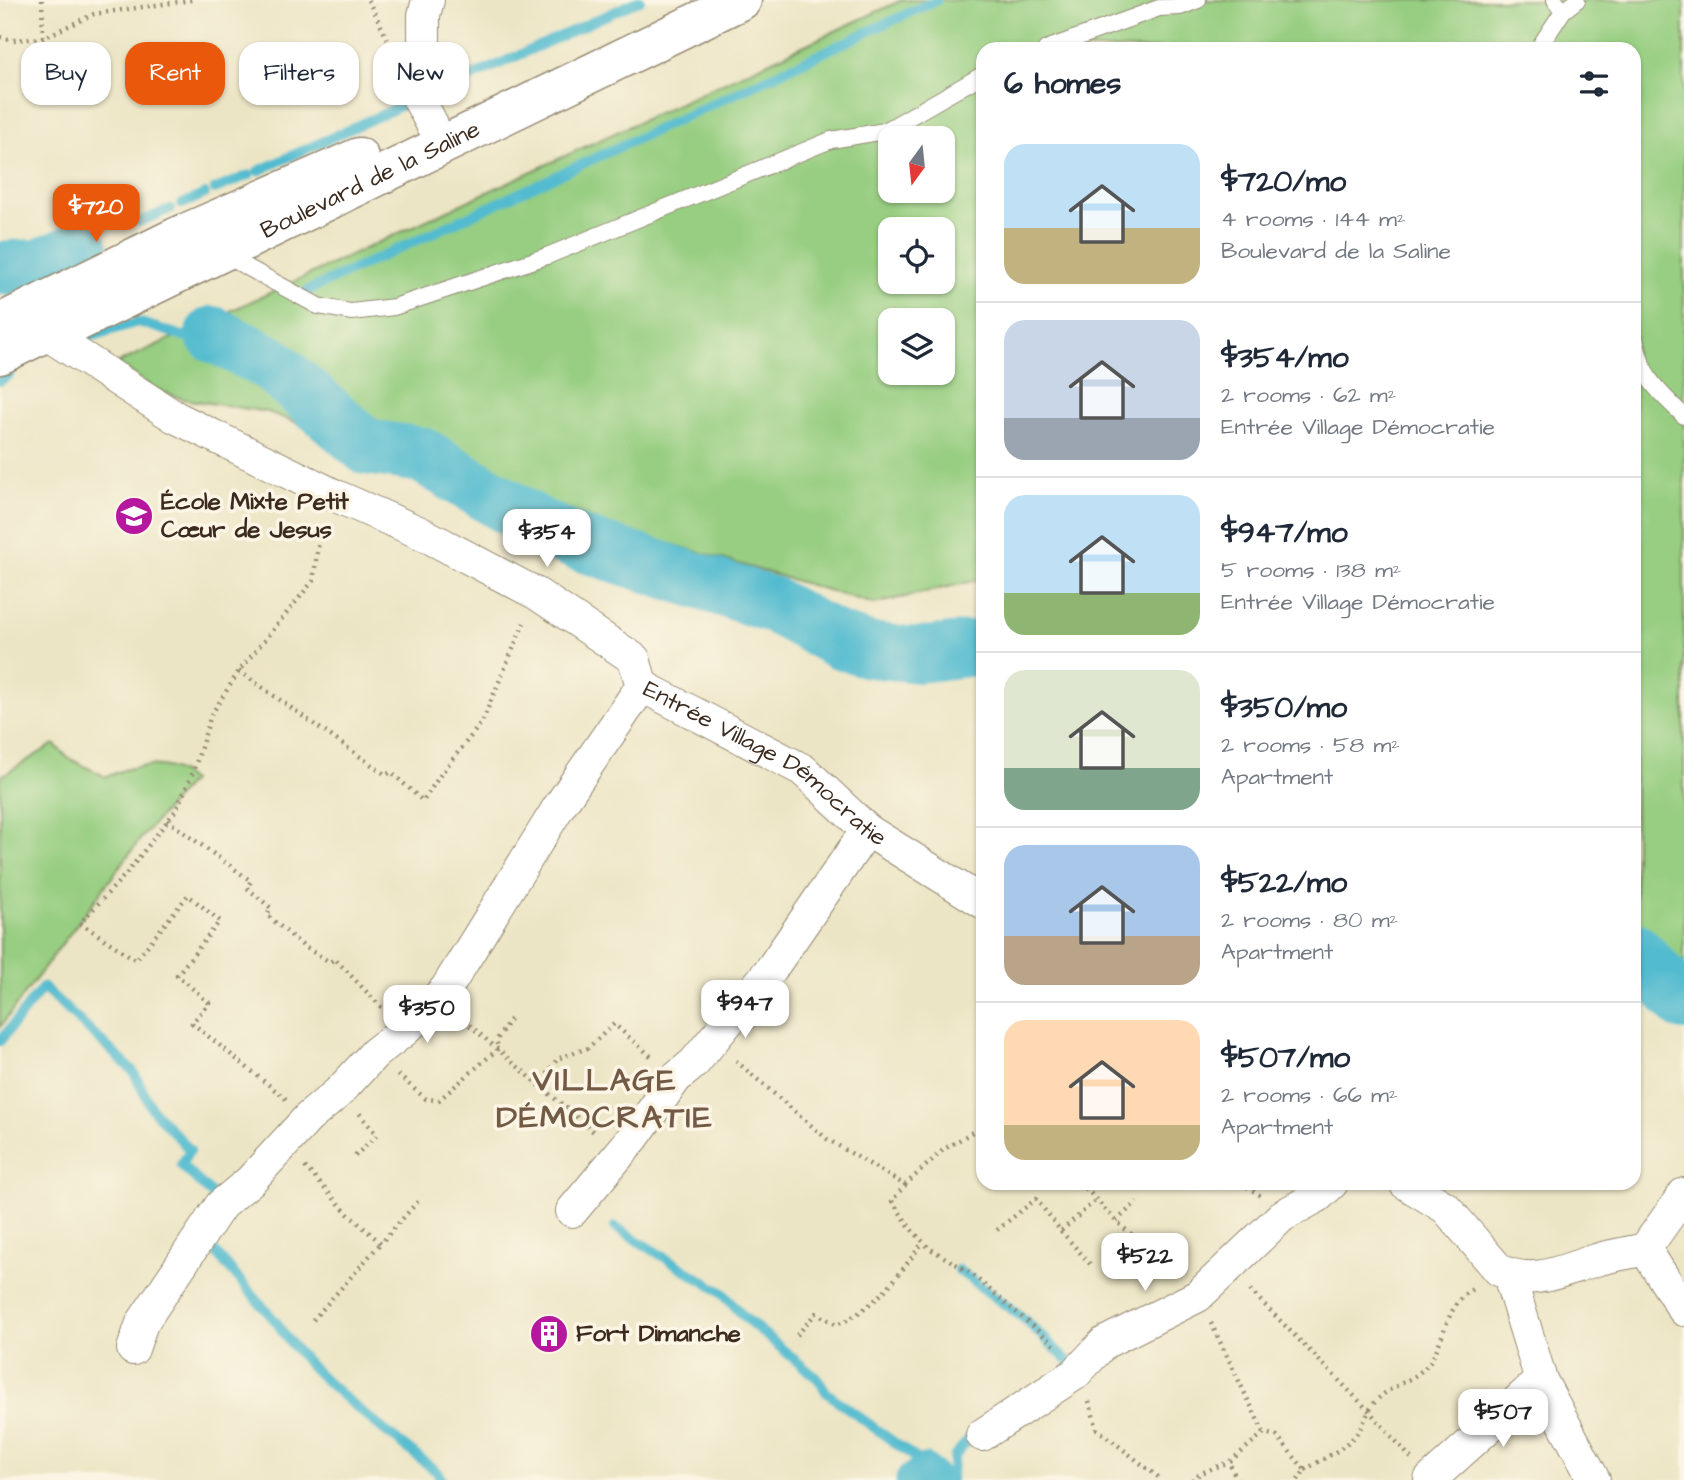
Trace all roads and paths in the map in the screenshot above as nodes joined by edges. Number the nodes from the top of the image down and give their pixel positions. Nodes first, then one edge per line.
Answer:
1 (42, 0) edge
2 (192, 0) edge
3 (368, 0) edge
4 (428, 0) edge
5 (709, 0) edge
6 (742, 0) edge
7 (1198, 0) edge
8 (1577, 0) edge
9 (1559, 6) edge
10 (0, 37) edge
11 (43, 38) junction
12 (389, 42) edge
13 (424, 42) edge
14 (1065, 42) edge
15 (1541, 42) edge
16 (976, 79) edge
17 (422, 105) edge
18 (432, 124) junction
19 (219, 252) junction
20 (178, 253) junction
21 (0, 323) edge
22 (46, 323) junction
23 (0, 355) edge
24 (1641, 366) edge
25 (1684, 416) edge
26 (336, 496) junction
27 (537, 594) junction
28 (239, 671) junction
29 (642, 686) junction
30 (166, 820) junction
31 (867, 830) junction
32 (976, 899) edge
33 (438, 998) junction
34 (512, 1016) dead end
35 (405, 1030) junction
36 (712, 1040) junction
37 (499, 1048) junction
38 (375, 1052) junction
39 (676, 1078) junction
40 (540, 1087) junction
41 (340, 1091) junction
42 (308, 1118) junction
43 (976, 1130) edge
44 (284, 1143) junction
45 (619, 1151) junction
46 (355, 1156) dead end
47 (905, 1185) junction
48 (1324, 1190) edge
49 (1416, 1190) edge
50 (1684, 1194) edge
51 (421, 1198) dead end
52 (1096, 1200) dead end
53 (1137, 1202) dead end
54 (572, 1211) dead end
55 (1116, 1221) dead end
56 (997, 1230) dead end
57 (1061, 1231) junction
58 (923, 1242) junction
59 (381, 1243) junction
60 (1662, 1260) edge
61 (1090, 1264) dead end
62 (1227, 1266) junction
63 (1508, 1275) junction
64 (1684, 1310) edge
65 (313, 1320) dead end
66 (797, 1335) dead end
67 (133, 1349) dead end
68 (1079, 1369) junction
69 (1541, 1380) junction
70 (1369, 1411) junction
71 (982, 1435) dead end
72 (1229, 1462) junction
73 (1305, 1470) junction
74 (1421, 1470) edge
75 (1161, 1480) edge
76 (1192, 1480) edge
77 (1237, 1480) edge
78 (1298, 1480) edge
79 (1594, 1480) edge

1 - 11 path
2 - 11 path
3 - 12 path
4 - 13 street
5 - 18 main road, Boulevard de la Saline
6 - 19 main road, Boulevard de la Saline
7 - 14 lane
8 - 9 lane
9 - 15 lane
10 - 11 path
16 - 19 lane
17 - 18 street
18 - 20 main road, Boulevard de la Saline
19 - 20 main road, Boulevard de la Saline
20 - 22 main road, Boulevard de la Saline
21 - 22 main road, Boulevard de la Saline
22 - 23 main road, Boulevard de la Saline
22 - 26 street, Entrée Village Démocratie
24 - 25 lane
26 - 27 street, Entrée Village Démocratie
26 - 28 path
27 - 28 path
27 - 29 street, Entrée Village Démocratie
28 - 30 path
29 - 31 street, Entrée Village Démocratie
29 - 33 street
30 - 35 path
30 - 42 path
31 - 32 street, Entrée Village Démocratie
31 - 36 street
33 - 35 street
33 - 37 path
34 - 37 path
35 - 38 street
36 - 39 street
36 - 47 path
37 - 38 path
37 - 40 path
38 - 41 street
39 - 40 path
39 - 45 street
40 - 45 path
41 - 42 street
41 - 46 path
42 - 44 street
43 - 47 path
44 - 59 path
44 - 67 street
45 - 54 street
47 - 58 path
48 - 62 street
49 - 63 street
50 - 60 street
51 - 59 path
52 - 57 path
53 - 55 path
56 - 57 path
57 - 61 path
58 - 66 path
58 - 68 path
59 - 65 path
60 - 63 street
60 - 64 street
62 - 68 street
62 - 70 path
63 - 69 street
63 - 70 path
68 - 71 street
68 - 75 path
69 - 74 street
69 - 79 street
70 - 73 path
70 - 74 path
72 - 73 path
72 - 76 path
72 - 77 path
73 - 78 path

